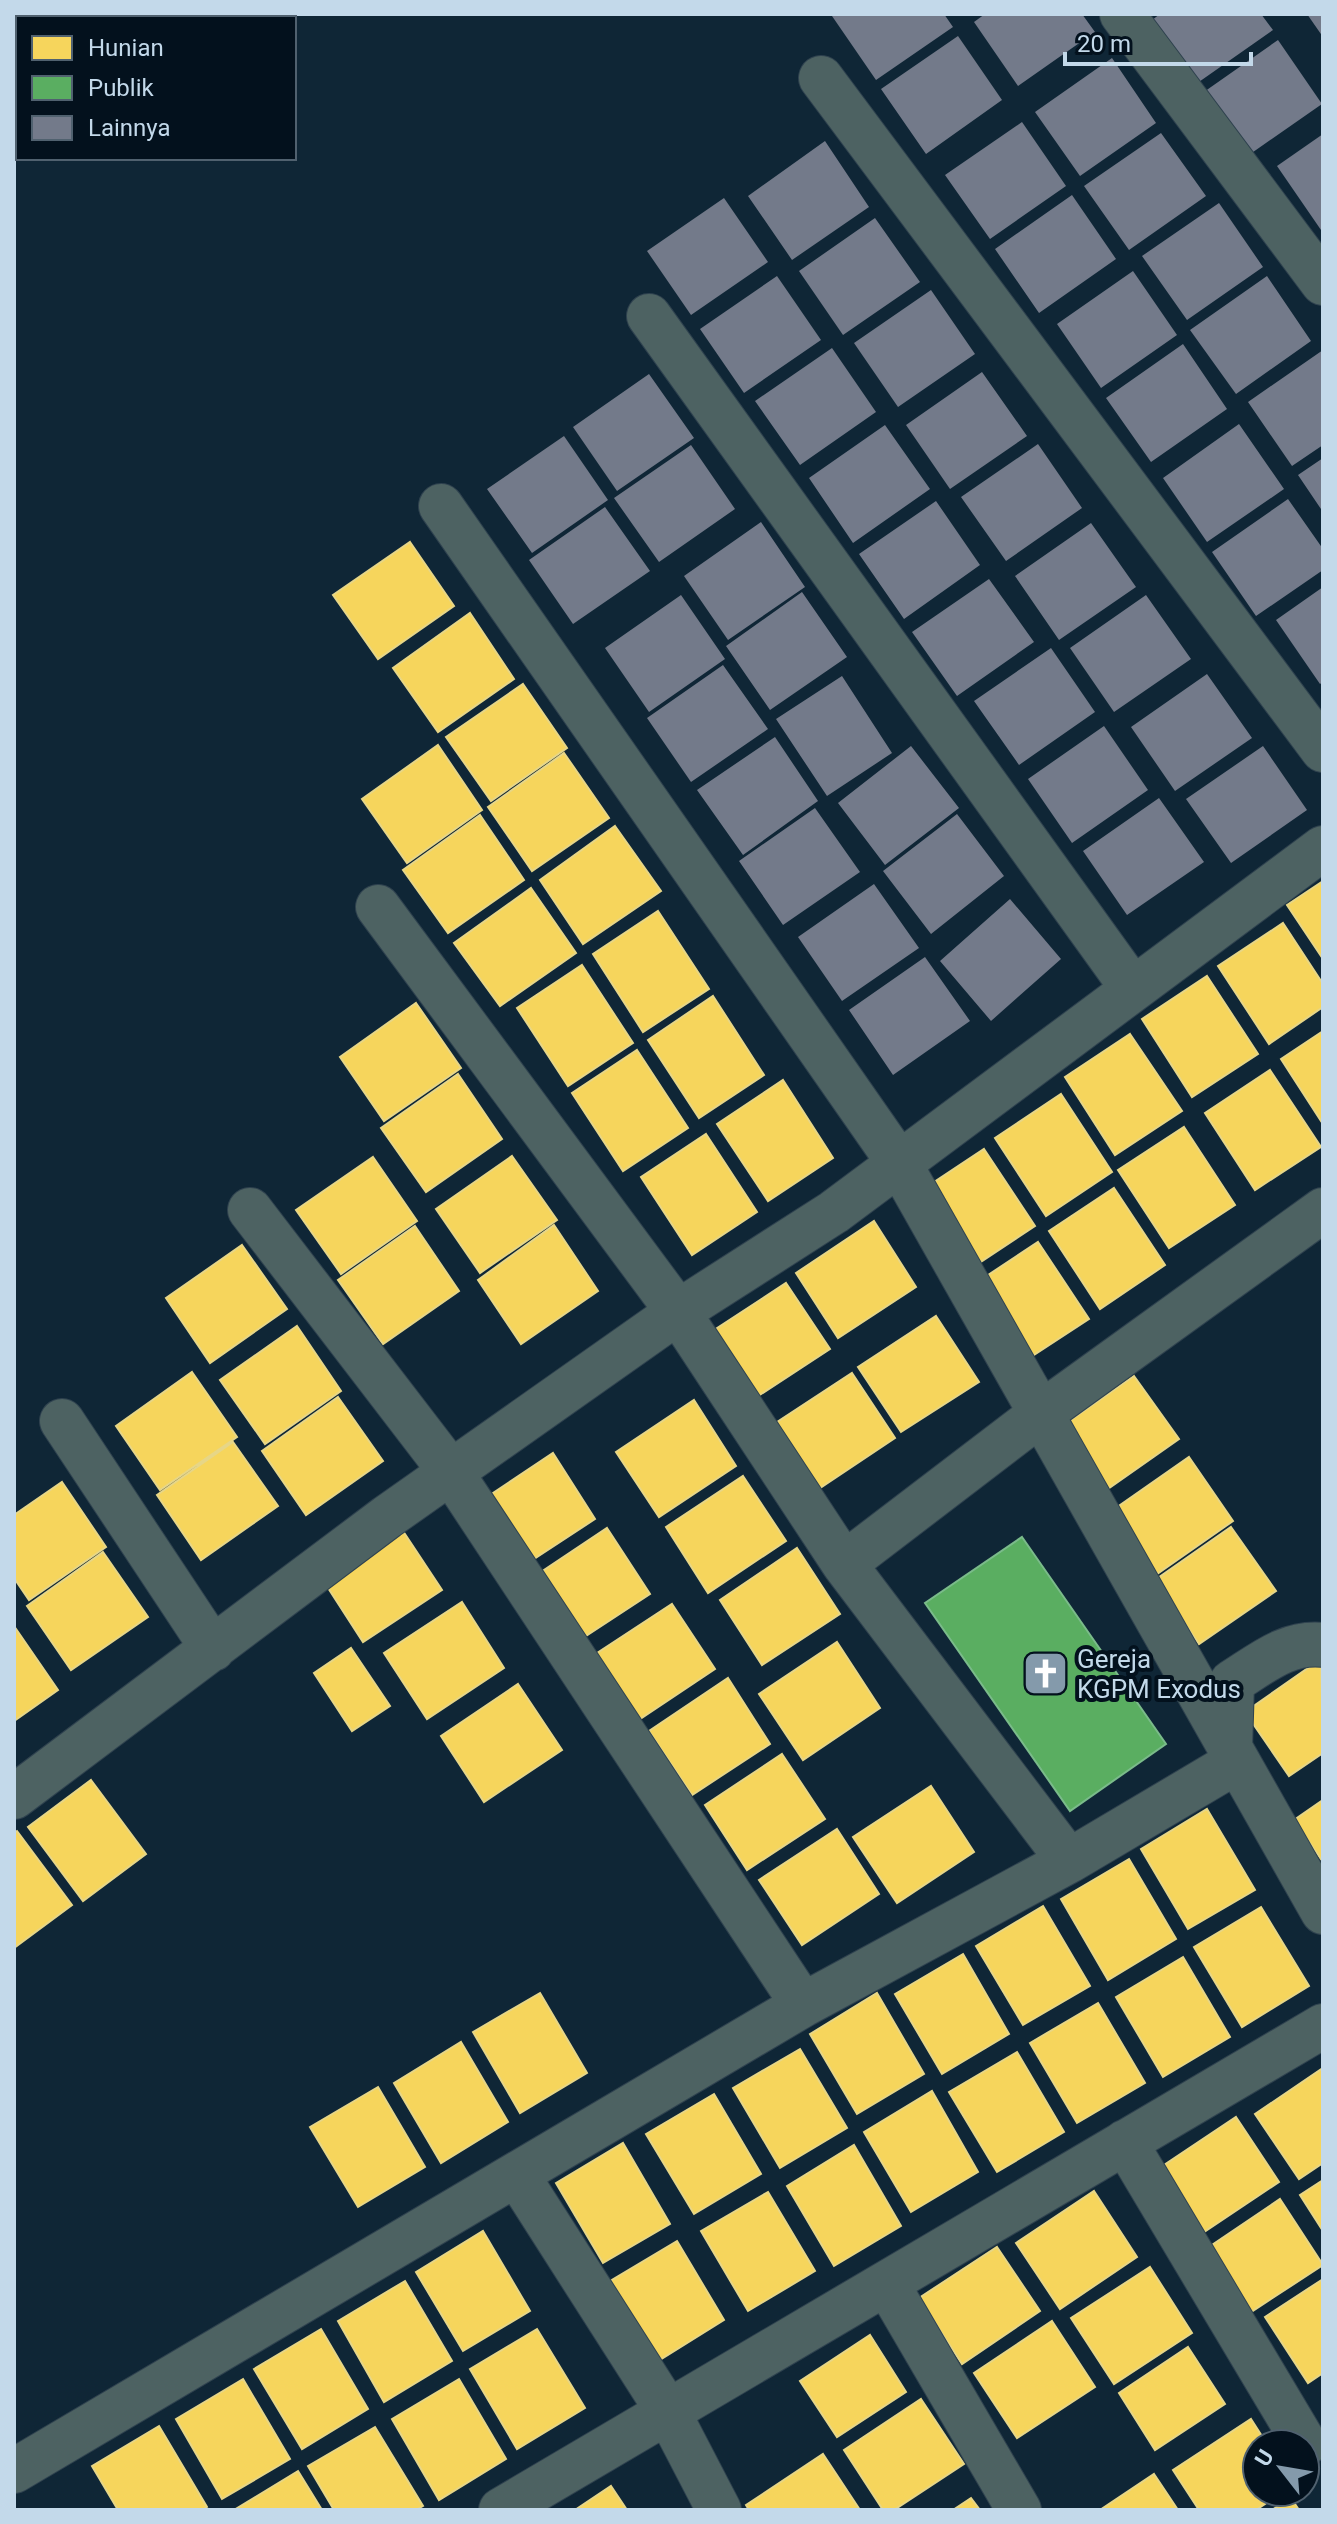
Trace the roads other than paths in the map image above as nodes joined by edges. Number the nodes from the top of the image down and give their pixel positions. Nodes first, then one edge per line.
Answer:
1 (1122, 14) edge
2 (821, 78) dead end
3 (1323, 283) edge
4 (649, 316) dead end
5 (441, 506) dead end
6 (1323, 750) edge
7 (1323, 848) edge
8 (378, 907) dead end
9 (1133, 989) junction
10 (899, 1163) junction
11 (250, 1210) dead end
12 (1323, 1210) edge
13 (678, 1312) junction
14 (1043, 1412) junction
15 (62, 1421) dead end
16 (451, 1472) junction
17 (844, 1564) junction
18 (1323, 1645) edge
19 (213, 1649) junction
20 (1233, 1757) junction
21 (14, 1797) edge
22 (1069, 1861) junction
23 (1323, 1912) edge
24 (803, 2005) junction
25 (1323, 2026) edge
26 (1125, 2142) junction
27 (517, 2175) junction
28 (887, 2284) junction
29 (667, 2410) junction
30 (1295, 2428) edge
31 (14, 2471) edge
32 (501, 2510) edge
33 (719, 2510) edge
34 (1019, 2510) edge

1 - 3 street
2 - 6 street
4 - 9 street
5 - 10 street
7 - 9 street
8 - 13 street
9 - 10 street
10 - 13 street
10 - 14 street
11 - 16 street
12 - 14 street
13 - 16 street
13 - 17 street
14 - 17 street
14 - 20 street
15 - 19 street
16 - 19 street
16 - 24 street
17 - 22 street
18 - 20 street
19 - 21 street
20 - 22 street
20 - 23 street
22 - 24 street
24 - 27 street
25 - 26 street
26 - 28 street
26 - 30 street
27 - 29 street
27 - 31 street
28 - 29 street
28 - 34 street
29 - 32 street
29 - 33 street

